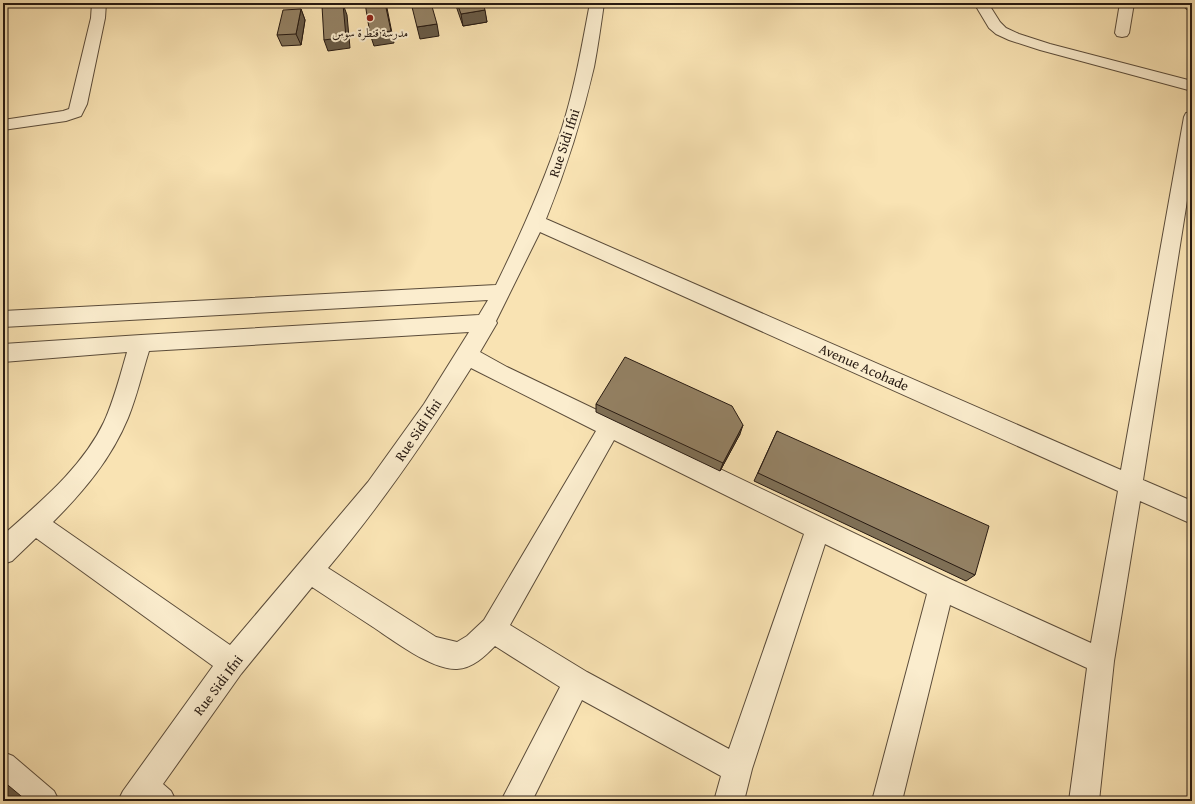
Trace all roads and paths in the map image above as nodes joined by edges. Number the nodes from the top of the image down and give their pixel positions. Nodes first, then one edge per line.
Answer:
1 (99, 3) edge
2 (597, 3) edge
3 (981, 3) edge
4 (1128, 3) edge
5 (1188, 3) edge
6 (1192, 6) edge
7 (1122, 33) dead end
8 (1192, 86) edge
9 (1192, 117) edge
10 (3, 125) edge
11 (536, 222) junction
12 (502, 292) junction
13 (3, 319) edge
14 (487, 323) junction
15 (141, 343) junction
16 (3, 353) edge
17 (466, 355) junction
18 (610, 427) junction
19 (1131, 485) junction
20 (1192, 513) edge
21 (35, 523) junction
22 (818, 527) junction
23 (3, 552) edge
24 (310, 571) junction
25 (941, 588) junction
26 (493, 629) junction
27 (1102, 661) junction
28 (233, 664) junction
29 (577, 682) junction
30 (3, 766) edge
31 (737, 770) junction
32 (146, 796) edge
33 (44, 801) edge
34 (516, 801) edge
35 (729, 801) edge
36 (887, 801) edge
37 (1084, 801) edge

1 - 10 street
2 - 11 street, Rue Sidi Ifni
3 - 8 street
4 - 7 street
5 - 6 street
9 - 19 street
11 - 12 street, Rue Sidi Ifni
11 - 19 street, Avenue Acohade
12 - 13 street
12 - 14 street, Rue Sidi Ifni
14 - 15 street
14 - 17 street, Rue Sidi Ifni
15 - 16 street
15 - 21 street
17 - 18 street
17 - 24 street, Rue Sidi Ifni
18 - 22 street
18 - 26 street
19 - 20 street, Avenue Acohade
19 - 27 street
21 - 23 street
21 - 28 street
22 - 25 street
22 - 31 street
24 - 26 street
24 - 28 street, Rue Sidi Ifni
25 - 27 street
25 - 36 street
26 - 29 street
27 - 37 street
28 - 32 street, Rue Sidi Ifni
29 - 31 street
29 - 34 street
30 - 33 street
31 - 35 street

